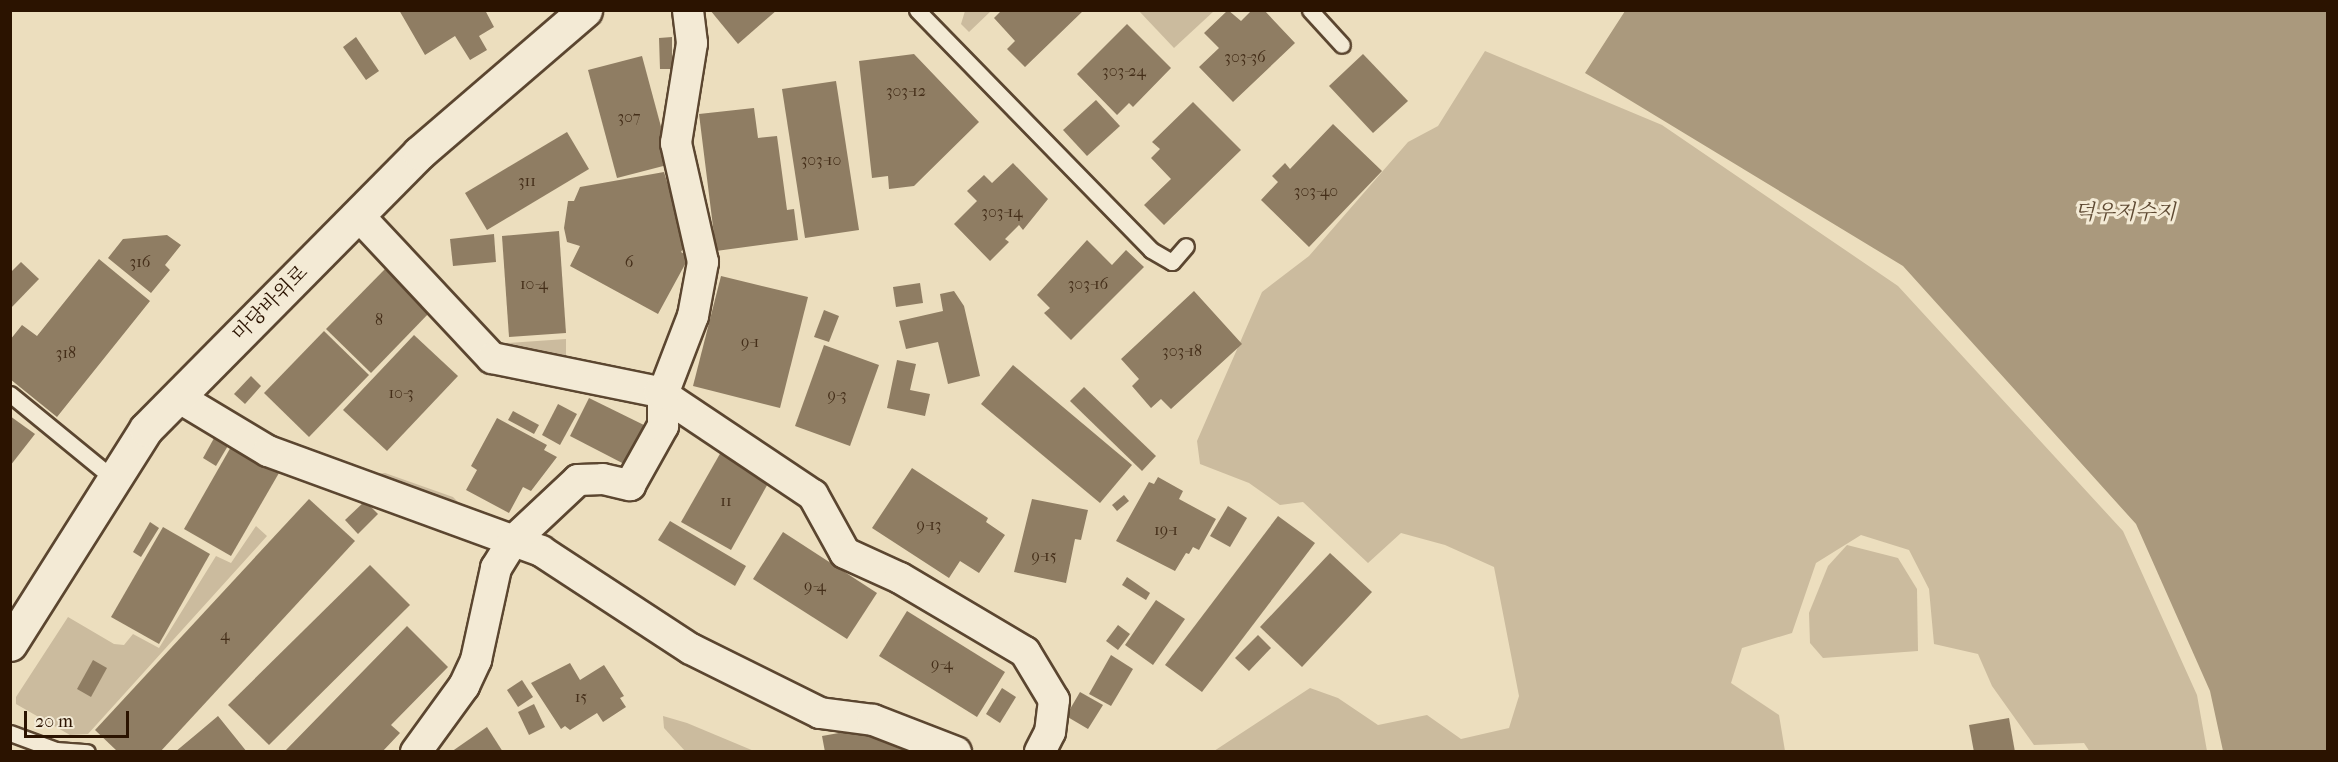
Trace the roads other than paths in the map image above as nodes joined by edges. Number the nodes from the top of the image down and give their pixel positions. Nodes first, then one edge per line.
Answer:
1 (585, 10) edge
2 (688, 10) edge
3 (917, 10) edge
4 (1310, 10) edge
5 (1342, 45) dead end
6 (358, 215) junction
7 (1186, 246) dead end
8 (10, 394) edge
9 (663, 394) junction
10 (178, 397) junction
11 (114, 479) junction
12 (513, 541) junction
13 (10, 644) edge
14 (10, 733) edge
15 (87, 752) edge
16 (416, 752) edge
17 (956, 752) edge
18 (1040, 752) edge

1 - 6 main road, 마당바위로
2 - 9 street
3 - 7 lane
4 - 5 lane
6 - 9 street
6 - 10 main road, 마당바위로
8 - 11 lane
9 - 12 street
9 - 18 street
10 - 11 main road, 마당바위로
10 - 12 street
11 - 13 main road, 마당바위로
12 - 16 street
12 - 17 street
14 - 15 lane

